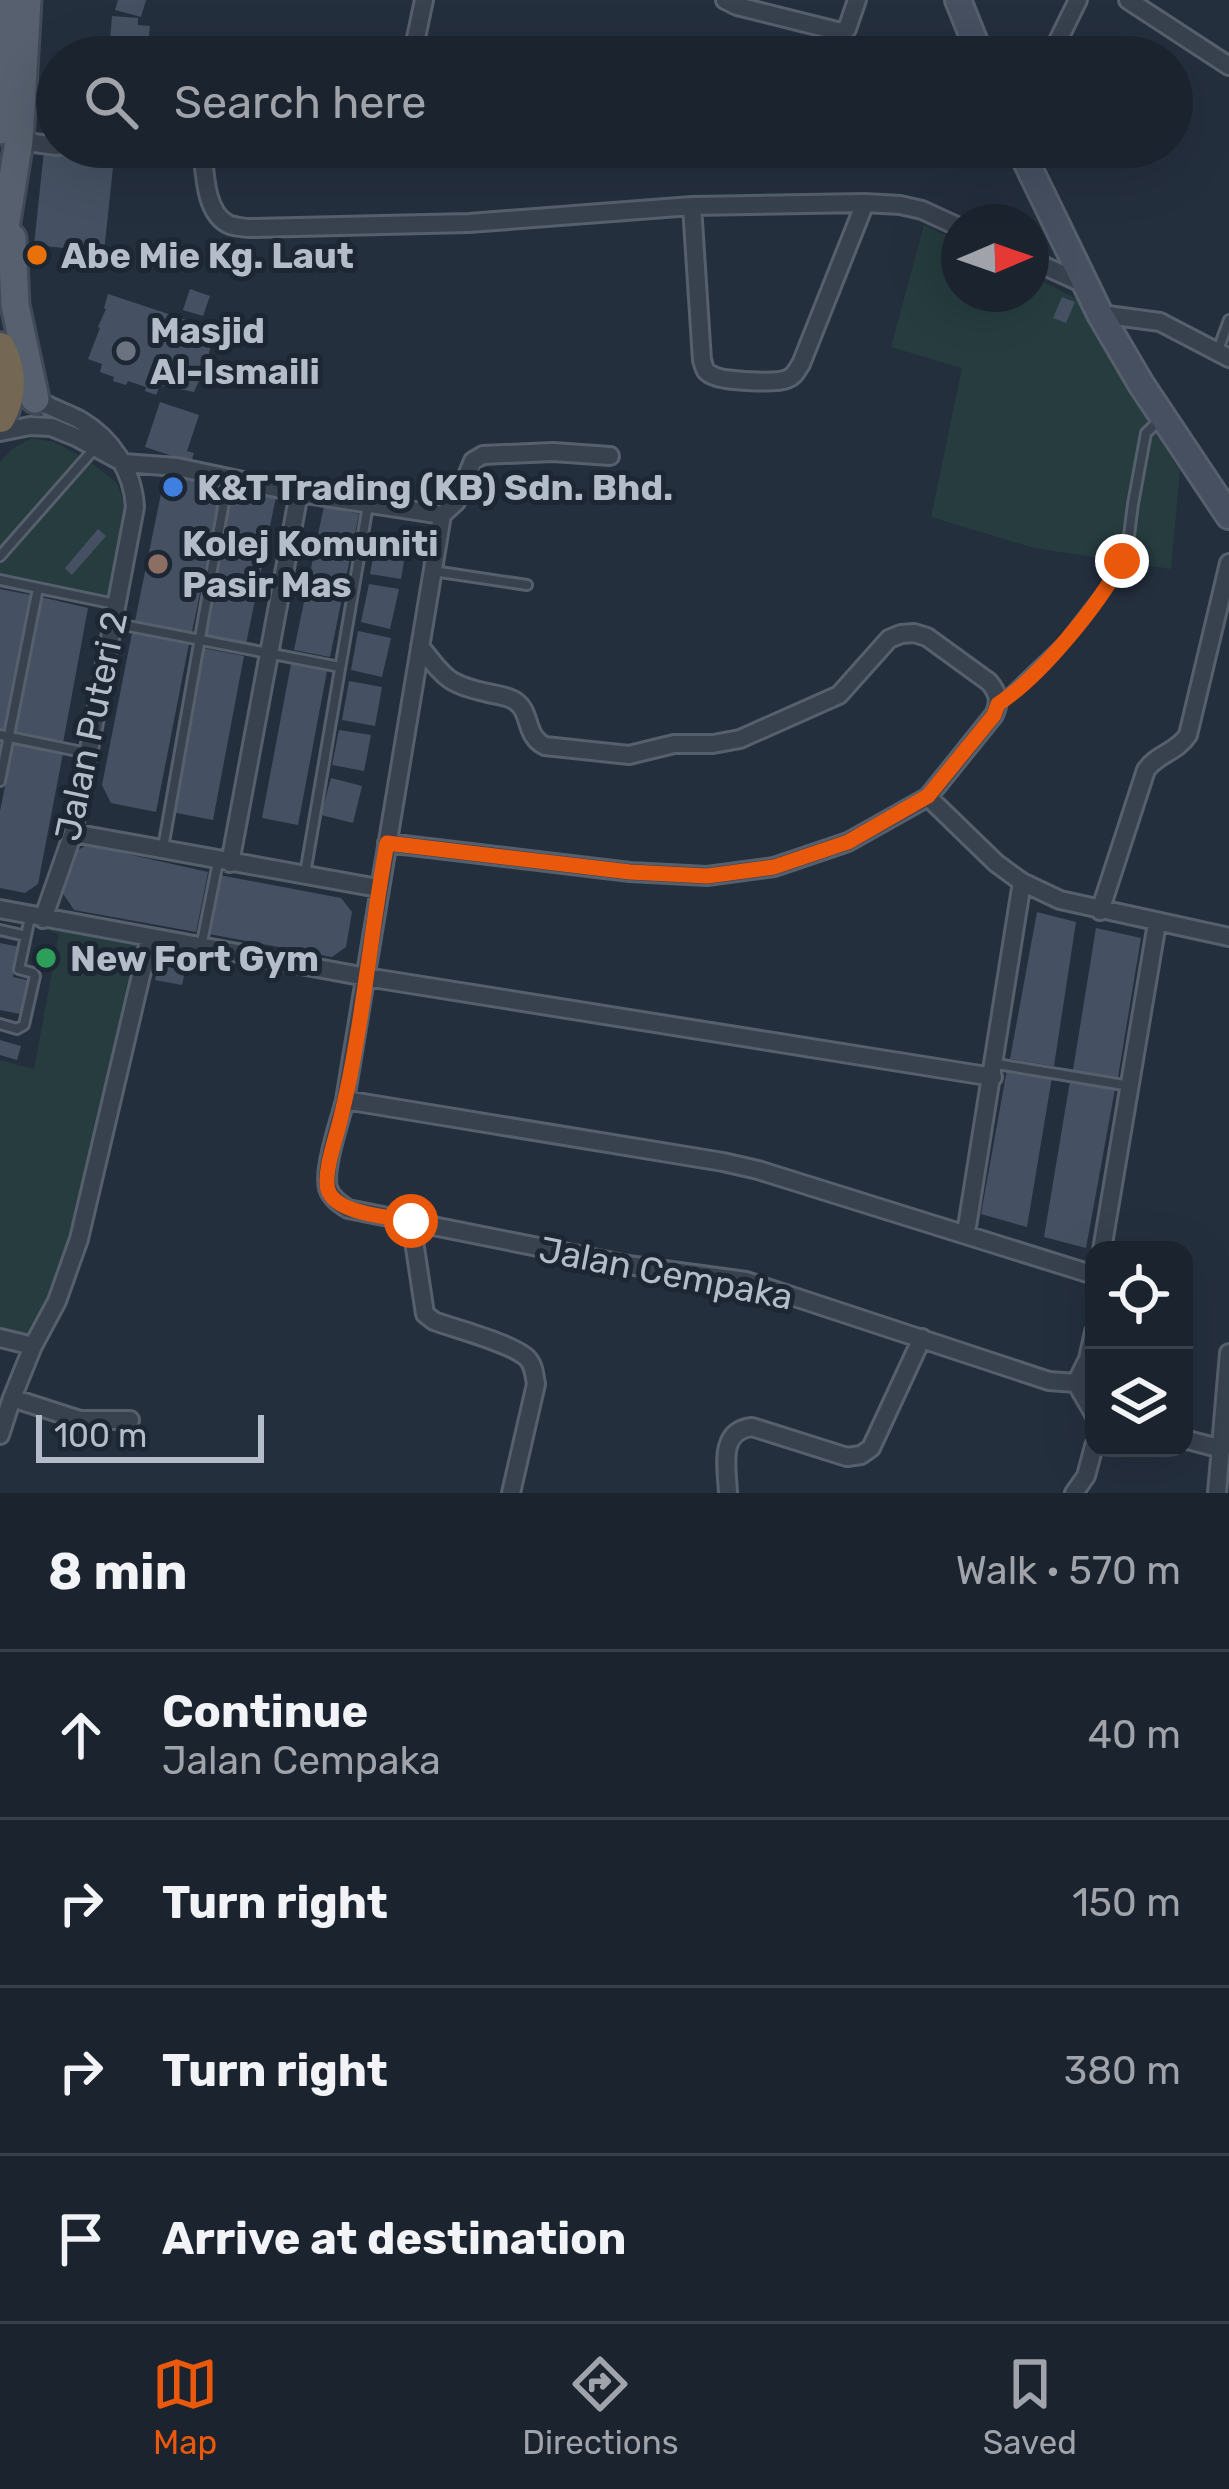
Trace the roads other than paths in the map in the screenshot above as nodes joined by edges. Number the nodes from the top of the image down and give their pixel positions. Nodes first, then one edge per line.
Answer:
1 (8, 0) edge
2 (27, 0) edge
3 (424, 0) edge
4 (725, 0) edge
5 (857, 0) edge
6 (958, 0) edge
7 (1078, 0) edge
8 (1128, 0) edge
9 (416, 36) edge
10 (973, 36) edge
11 (1060, 36) edge
12 (1183, 36) edge
13 (1193, 42) edge
14 (1229, 66) edge
15 (5, 120) edge
16 (36, 136) edge
17 (205, 168) edge
18 (1028, 168) edge
19 (15, 174) junction
20 (866, 203) junction
21 (692, 206) junction
22 (941, 219) edge
23 (0, 259) edge
24 (1049, 268) edge
25 (1084, 284) junction
26 (1100, 314) junction
27 (1229, 320) edge
28 (1223, 354) edge
29 (4, 359) edge
30 (35, 399) junction
31 (0, 417) edge
32 (1163, 417) junction
33 (0, 432) edge
34 (99, 442) junction
35 (610, 456) dead end
36 (124, 463) junction
37 (228, 478) junction
38 (299, 493) junction
39 (368, 503) junction
40 (442, 515) junction
41 (1229, 516) edge
42 (0, 556) edge
43 (1229, 563) edge
44 (433, 571) junction
45 (0, 580) edge
46 (526, 585) dead end
47 (38, 588) junction
48 (115, 614) junction
49 (199, 641) junction
50 (420, 646) junction
51 (269, 654) junction
52 (340, 667) junction
53 (998, 704) junction
54 (4, 736) edge
55 (88, 753) junction
56 (0, 781) edge
57 (928, 796) junction
58 (73, 833) junction
59 (387, 843) junction
60 (163, 850) junction
61 (224, 861) junction
62 (305, 875) junction
63 (1022, 882) junction
64 (378, 888) junction
65 (0, 909) edge
66 (1100, 911) junction
67 (37, 917) junction
68 (1157, 923) junction
69 (0, 930) edge
70 (26, 936) junction
71 (149, 937) junction
72 (1229, 937) edge
73 (201, 946) junction
74 (366, 977) junction
75 (0, 1024) edge
76 (994, 1071) junction
77 (1131, 1086) junction
78 (345, 1100) junction
79 (411, 1221) junction
80 (966, 1233) junction
81 (1104, 1241) edge
82 (1085, 1272) edge
83 (922, 1338) junction
84 (0, 1339) edge
85 (33, 1346) junction
86 (1090, 1349) edge
87 (1229, 1353) edge
88 (1076, 1383) junction
89 (12, 1398) junction
90 (1085, 1398) edge
91 (130, 1420) dead end
92 (0, 1435) edge
93 (1193, 1441) edge
94 (1222, 1449) junction
95 (1091, 1457) edge
96 (511, 1493) edge
97 (728, 1493) edge
98 (1074, 1493) edge
99 (1217, 1493) edge

1 - 15 main road
2 - 15 main road
3 - 9 street
4 - 5 street
6 - 10 street
7 - 11 street
8 - 12 street
13 - 14 street
15 - 16 street
15 - 19 main road
17 - 21 street
18 - 25 street
19 - 23 main road
19 - 30 main road
20 - 21 street
20 - 21 street
20 - 22 street
24 - 25 street
25 - 26 street
26 - 28 street
26 - 32 street
27 - 28 lane
29 - 30 street
29 - 31 highway
30 - 34 street
32 - 41 street
32 - 53 lane
33 - 34 street
34 - 36 street
34 - 42 lane
35 - 40 street
36 - 37 street
36 - 48 street, Jalan Puteri 2
37 - 38 street
37 - 49 lane
38 - 39 street
38 - 51 street
39 - 40 street
39 - 52 lane
40 - 44 street
43 - 66 street
44 - 46 lane
44 - 50 street
45 - 47 lane
47 - 48 lane
47 - 54 lane
48 - 49 lane
48 - 55 street, Jalan Puteri 2
49 - 51 lane
49 - 60 lane
50 - 53 street
50 - 59 street
51 - 52 lane
51 - 61 street
52 - 62 lane
53 - 57 street
54 - 55 lane
54 - 56 lane
55 - 58 street, Jalan Puteri 2
57 - 59 street
57 - 63 street
58 - 60 street
58 - 67 street, Jalan Puteri 2
59 - 64 street
60 - 61 street
61 - 62 street
61 - 73 lane
62 - 64 street
63 - 66 street
63 - 76 street
64 - 74 street
65 - 67 street
66 - 68 street
67 - 70 lane
67 - 71 street
68 - 72 street
68 - 77 street
69 - 70 lane
70 - 75 lane
71 - 73 street
71 - 85 street
73 - 74 street
74 - 76 street
74 - 78 street
76 - 77 lane
76 - 80 street
77 - 81 street
78 - 79 street, Jalan Cempaka
78 - 80 street
79 - 83 street, Jalan Cempaka
79 - 96 street
80 - 82 street
83 - 88 street, Jalan Cempaka
83 - 97 street
84 - 85 street
85 - 89 street
86 - 88 street
87 - 94 street
88 - 90 street
89 - 91 street
89 - 92 street
93 - 94 street
94 - 99 street
95 - 98 street

